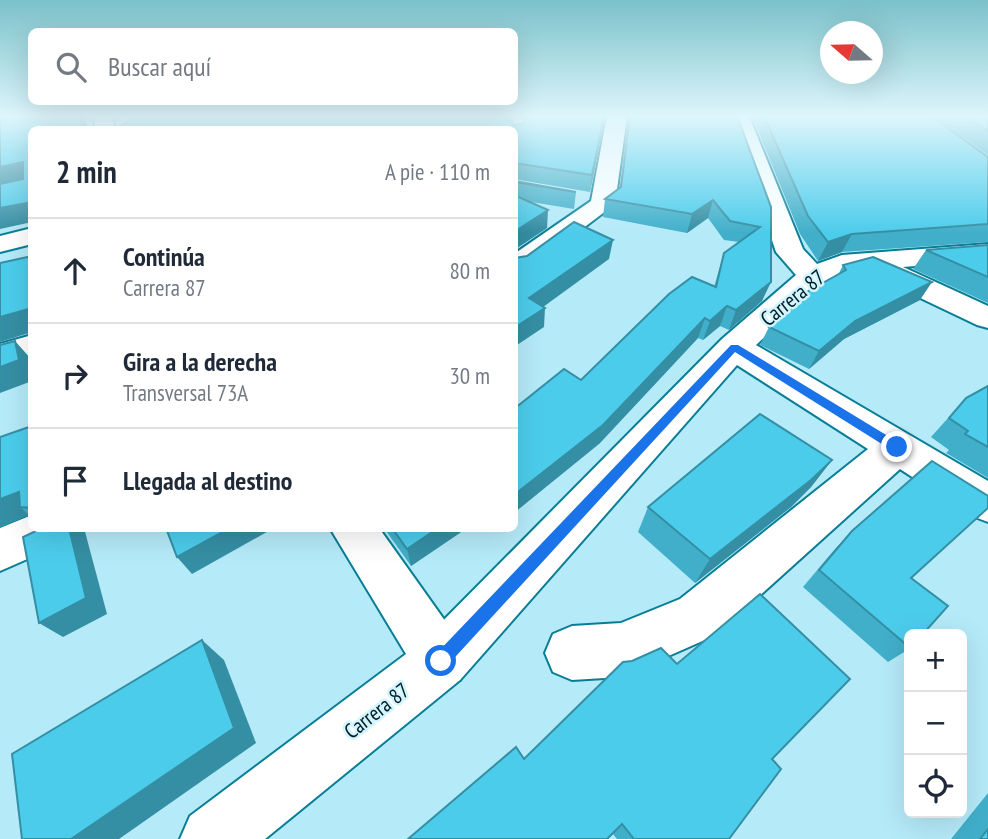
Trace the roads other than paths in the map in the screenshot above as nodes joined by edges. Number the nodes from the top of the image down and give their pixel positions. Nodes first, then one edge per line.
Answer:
1 (611, 155) edge
2 (754, 155) edge
3 (565, 198) edge
4 (603, 204) junction
5 (28, 237) edge
6 (0, 244) edge
7 (988, 253) edge
8 (865, 261) junction
9 (518, 264) edge
10 (814, 276) junction
11 (988, 318) edge
12 (28, 347) edge
13 (734, 347) junction
14 (0, 356) edge
15 (897, 447) junction
16 (988, 503) edge
17 (41, 532) edge
18 (355, 532) edge
19 (0, 550) edge
20 (572, 653) dead end
21 (441, 661) junction
22 (213, 839) edge

1 - 4 street
2 - 10 street
3 - 4 street
4 - 9 street
5 - 6 street
7 - 8 street, Carrera 87
8 - 10 street, Carrera 87
8 - 11 street
10 - 13 street, Carrera 87
12 - 14 street
13 - 15 street
13 - 21 street, Carrera 87
15 - 16 street
15 - 20 street
17 - 19 street
18 - 21 street
21 - 22 street, Carrera 87

